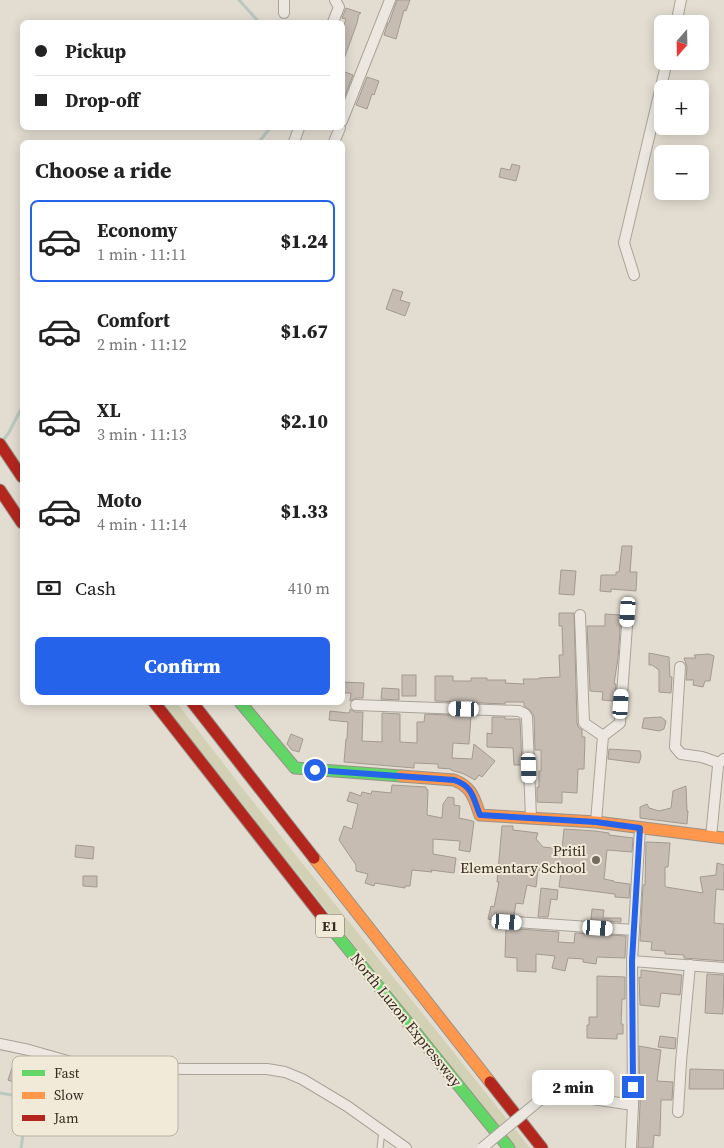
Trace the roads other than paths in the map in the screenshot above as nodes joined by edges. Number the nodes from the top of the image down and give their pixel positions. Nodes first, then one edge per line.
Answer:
1 (284, 0) edge
2 (335, 0) edge
3 (380, 0) edge
4 (390, 0) edge
5 (681, 0) edge
6 (386, 11) junction
7 (284, 13) dead end
8 (678, 15) edge
9 (335, 20) edge
10 (665, 70) edge
11 (345, 114) edge
12 (634, 275) dead end
13 (0, 444) edge
14 (19, 472) edge
15 (0, 490) edge
16 (20, 520) edge
17 (628, 612) dead end
18 (580, 615) dead end
19 (680, 667) dead end
20 (156, 705) edge
21 (194, 705) edge
22 (242, 705) edge
23 (356, 705) dead end
24 (603, 736) junction
25 (722, 761) edge
26 (530, 818) junction
27 (596, 822) junction
28 (640, 828) junction
29 (712, 837) junction
30 (724, 838) edge
31 (500, 921) dead end
32 (634, 930) junction
33 (632, 961) junction
34 (690, 965) junction
35 (724, 968) edge
36 (0, 1044) edge
37 (50, 1056) edge
38 (178, 1069) edge
39 (633, 1105) junction
40 (678, 1112) dead end
41 (382, 1131) junction
42 (380, 1148) edge
43 (406, 1148) edge
44 (482, 1148) edge
45 (509, 1148) edge
46 (542, 1148) edge
47 (631, 1148) edge

1 - 7 street
2 - 9 street
3 - 6 street
4 - 6 street
5 - 8 street
6 - 11 street
10 - 12 street
13 - 14 main road
15 - 16 main road
17 - 24 street
18 - 24 street
19 - 25 street
20 - 45 main road, North Luzon Expressway / E1
21 - 46 main road, North Luzon Expressway / E1
22 - 26 main road
23 - 26 street
24 - 27 street
25 - 29 street
26 - 27 main road
27 - 28 main road
28 - 29 main road
28 - 32 street
29 - 30 main road
31 - 32 street
32 - 33 street
33 - 34 street
33 - 39 street
34 - 35 street
34 - 40 street
36 - 37 street
38 - 41 street
39 - 44 street, bridge
39 - 47 street
41 - 42 lane
41 - 43 street

